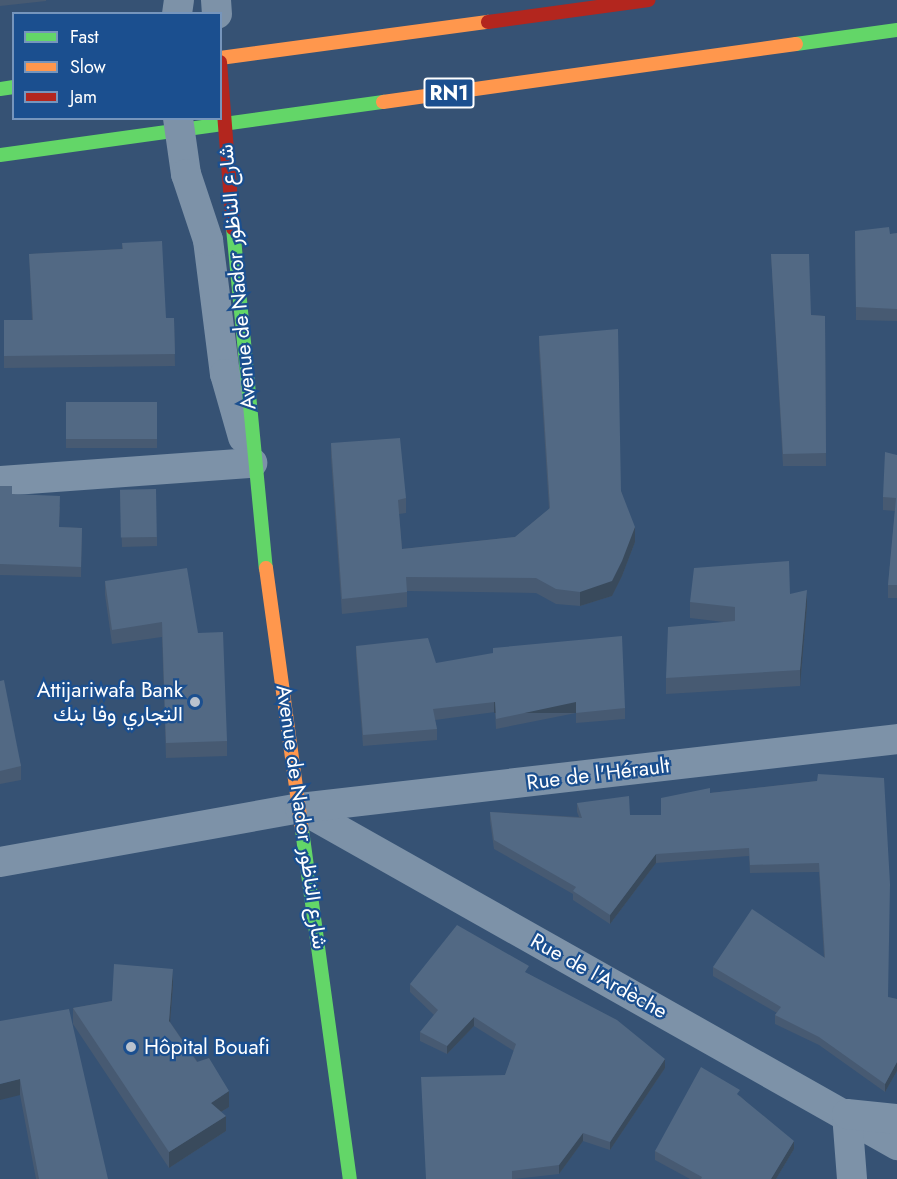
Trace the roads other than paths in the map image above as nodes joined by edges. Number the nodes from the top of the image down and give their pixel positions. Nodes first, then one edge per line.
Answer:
1 (648, 0) edge
2 (897, 30) edge
3 (222, 60) edge
4 (178, 120) edge
5 (220, 120) edge
6 (0, 155) edge
7 (221, 234) junction
8 (252, 459) junction
9 (0, 481) edge
10 (897, 739) edge
11 (300, 808) junction
12 (0, 862) edge
13 (847, 1114) junction
14 (897, 1119) edge
15 (897, 1145) edge
16 (350, 1179) edge
17 (852, 1179) edge

1 - 3 main road
2 - 6 main road, RN1
4 - 7 street, Avenue de Nador شارع الناظور, bridge
5 - 7 main road, Avenue de Nador شارع الناظور, bridge
7 - 8 street, Avenue de Nador شارع الناظور
8 - 9 street
8 - 11 main road, Avenue de Nador شارع الناظور
10 - 11 street, Rue de l'Hérault
11 - 12 street, Rue de l'Hérault
11 - 13 street, Rue de l'Ardèche
11 - 16 main road, Avenue de Nador شارع الناظور
13 - 14 street
13 - 15 street, Rue de l'Ardèche
13 - 17 street

